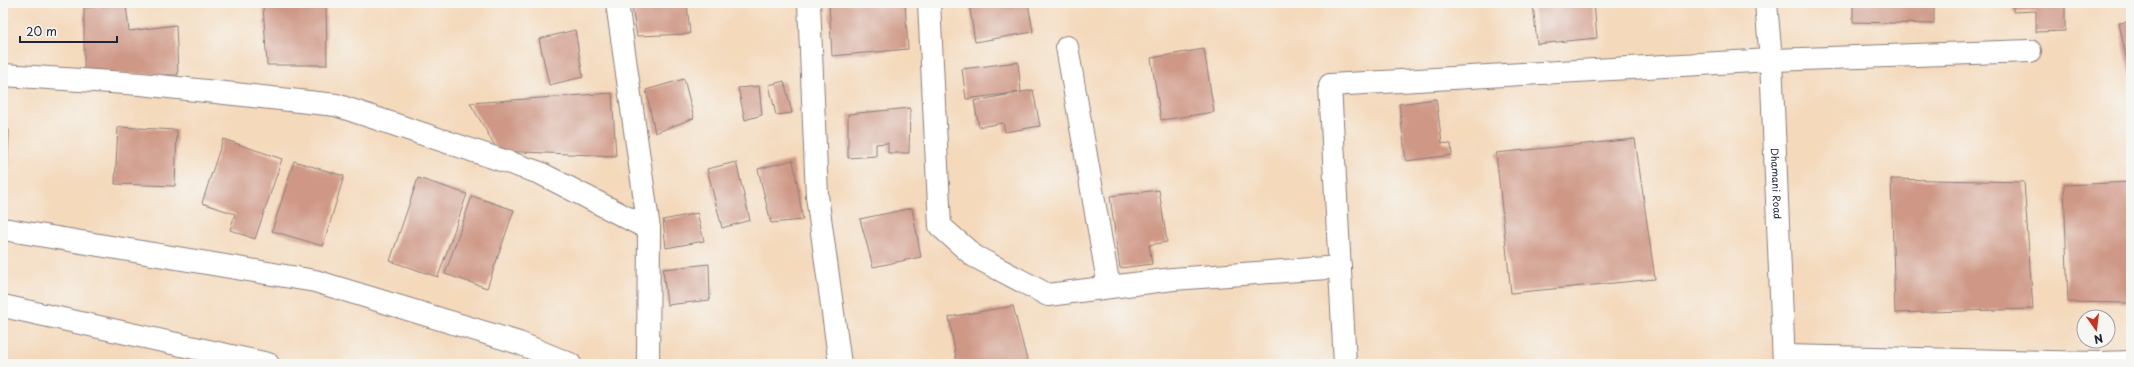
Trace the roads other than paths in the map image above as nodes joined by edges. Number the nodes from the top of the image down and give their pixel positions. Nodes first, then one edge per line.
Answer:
1 (618, 3) edge
2 (809, 3) edge
3 (929, 3) edge
4 (1766, 3) edge
5 (1067, 47) dead end
6 (2030, 51) dead end
7 (1771, 60) junction
8 (3, 75) edge
9 (3, 229) edge
10 (649, 229) junction
11 (1340, 267) junction
12 (1110, 287) junction
13 (3, 306) edge
14 (1784, 360) edge
15 (2131, 362) edge
16 (268, 364) edge
17 (570, 364) edge
18 (648, 364) edge
19 (840, 364) edge
20 (1345, 364) edge

1 - 10 street
2 - 19 street
3 - 12 street
4 - 7 street, Dhamani Road
5 - 12 street
6 - 7 street
7 - 11 street
7 - 14 street, Dhamani Road
8 - 10 street
9 - 17 street
10 - 18 street
11 - 12 street
11 - 20 street
13 - 16 street
14 - 15 street

